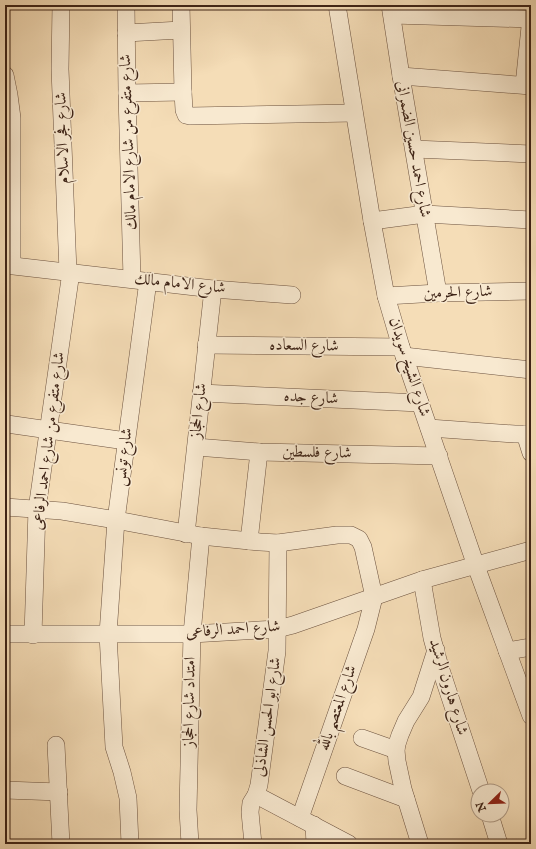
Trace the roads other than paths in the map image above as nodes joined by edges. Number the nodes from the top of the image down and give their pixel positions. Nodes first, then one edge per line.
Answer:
1 (61, 5) edge
2 (126, 5) edge
3 (180, 5) edge
4 (337, 5) edge
5 (391, 10) edge
6 (531, 18) edge
7 (181, 30) junction
8 (126, 33) junction
9 (401, 76) junction
10 (5, 79) edge
11 (527, 85) edge
12 (183, 92) junction
13 (126, 94) junction
14 (354, 113) junction
15 (414, 149) junction
16 (531, 154) edge
17 (425, 214) junction
18 (531, 220) edge
19 (372, 221) junction
20 (9, 265) edge
21 (70, 272) junction
22 (140, 280) junction
23 (213, 289) junction
24 (531, 291) edge
25 (438, 293) junction
26 (292, 295) dead end
27 (386, 296) junction
28 (206, 345) junction
29 (403, 351) junction
30 (531, 370) edge
31 (202, 393) junction
32 (420, 403) junction
33 (5, 422) edge
34 (429, 428) junction
35 (49, 430) junction
36 (528, 434) edge
37 (126, 441) junction
38 (196, 446) junction
39 (259, 452) junction
40 (531, 453) edge
41 (438, 456) junction
42 (5, 507) edge
43 (37, 509) junction
44 (116, 520) junction
45 (193, 535) junction
46 (249, 541) junction
47 (278, 542) junction
48 (531, 550) edge
49 (476, 566) junction
50 (422, 580) junction
51 (374, 597) junction
52 (278, 629) junction
53 (5, 634) edge
54 (108, 634) junction
55 (192, 634) junction
56 (33, 635) junction
57 (531, 647) edge
58 (436, 650) junction
59 (507, 651) junction
60 (531, 716) edge
61 (362, 738) dead end
62 (56, 745) dead end
63 (396, 750) junction
64 (346, 776) dead end
65 (478, 783) edge
66 (5, 790) edge
67 (59, 792) junction
68 (256, 795) junction
69 (406, 799) junction
70 (307, 821) junction
71 (492, 823) edge
72 (61, 844) edge
73 (130, 844) edge
74 (190, 844) edge
75 (253, 844) edge
76 (315, 844) edge
77 (349, 844) edge
78 (420, 844) edge
79 (499, 844) edge

1 - 21 street, شارع فجر الاسلام
2 - 8 street, شارع متفرع من شارع الامام مالك
3 - 7 street
4 - 14 street, شارع الشيخ سويدان
5 - 6 street
5 - 9 street, شارع احمد حسين الضمرانى
6 - 11 street
7 - 8 street
7 - 12 street
8 - 13 street, شارع متفرع من شارع الامام مالك
9 - 11 street
9 - 15 street, شارع احمد حسين الضمرانى
10 - 20 street
12 - 13 street
12 - 14 street
13 - 22 street, شارع متفرع من شارع الامام مالك
14 - 19 street, شارع الشيخ سويدان
15 - 16 street
15 - 17 street, شارع احمد حسين الضمرانى
17 - 18 street
17 - 19 street
17 - 25 street, شارع احمد حسين الضمرانى
19 - 27 street, شارع الشيخ سويدان
20 - 21 street, شارع الامام مالك
21 - 22 street, شارع الامام مالك
21 - 35 street, شارع متفرع من شارع احمد الرفاعى
22 - 23 street, شارع الامام مالك
22 - 37 street, شارع تونس
23 - 26 street, شارع الامام مالك
23 - 28 street, شارع الحجاز
24 - 25 street, شارع الحرمين
25 - 27 street, شارع الحرمين
27 - 29 street, شارع الشيخ سويدان
28 - 29 street, شارع السعاده
28 - 31 street, شارع الحجاز
29 - 30 street
29 - 32 street, شارع الشيخ سويدان
31 - 32 street, شارع جده
31 - 38 street, شارع الحجاز
32 - 34 street, شارع الشيخ سويدان
33 - 35 street
34 - 36 street
34 - 41 street, شارع الشيخ سويدان
35 - 37 street
35 - 43 street, شارع متفرع من شارع احمد الرفاعى
36 - 40 street
37 - 44 street, شارع تونس
38 - 39 street, شارع فلسطين
38 - 45 street, شارع الحجاز
39 - 41 street, شارع فلسطين
39 - 46 street
41 - 49 street, شارع الشيخ سويدان
42 - 43 street
43 - 44 street
43 - 56 street, شارع متفرع من شارع احمد الرفاعى
44 - 45 street
44 - 54 street, شارع تونس
45 - 46 street
45 - 55 street, امتداد شارع الحجاز
46 - 47 street
47 - 51 street
47 - 52 street, شارع ابو الحسن الشاذلى
48 - 49 street, شارع احمد الرفاعى
49 - 50 street, شارع احمد الرفاعى
49 - 59 street, شارع الشيخ سويدان
50 - 51 street, شارع احمد الرفاعى
50 - 58 street, شارع هارون الرشيد
51 - 52 street, شارع احمد الرفاعى
51 - 70 street, شارع المعتصم بالله
52 - 55 street, شارع احمد الرفاعى
52 - 68 street, شارع ابو الحسن الشاذلى
53 - 56 street, شارع احمد الرفاعى
54 - 55 street, شارع احمد الرفاعى
54 - 56 street, شارع احمد الرفاعى
54 - 73 street, شارع تونس
55 - 74 street, امتداد شارع الحجاز
57 - 59 street
58 - 63 street
58 - 65 street, شارع هارون الرشيد
59 - 60 street, شارع الشيخ سويدان
61 - 63 street
62 - 67 street
63 - 69 street
64 - 69 street
66 - 67 street
67 - 72 street
68 - 70 street
68 - 75 street, شارع ابو الحسن الشاذلى
69 - 78 street
70 - 76 street
70 - 77 street
71 - 79 street

